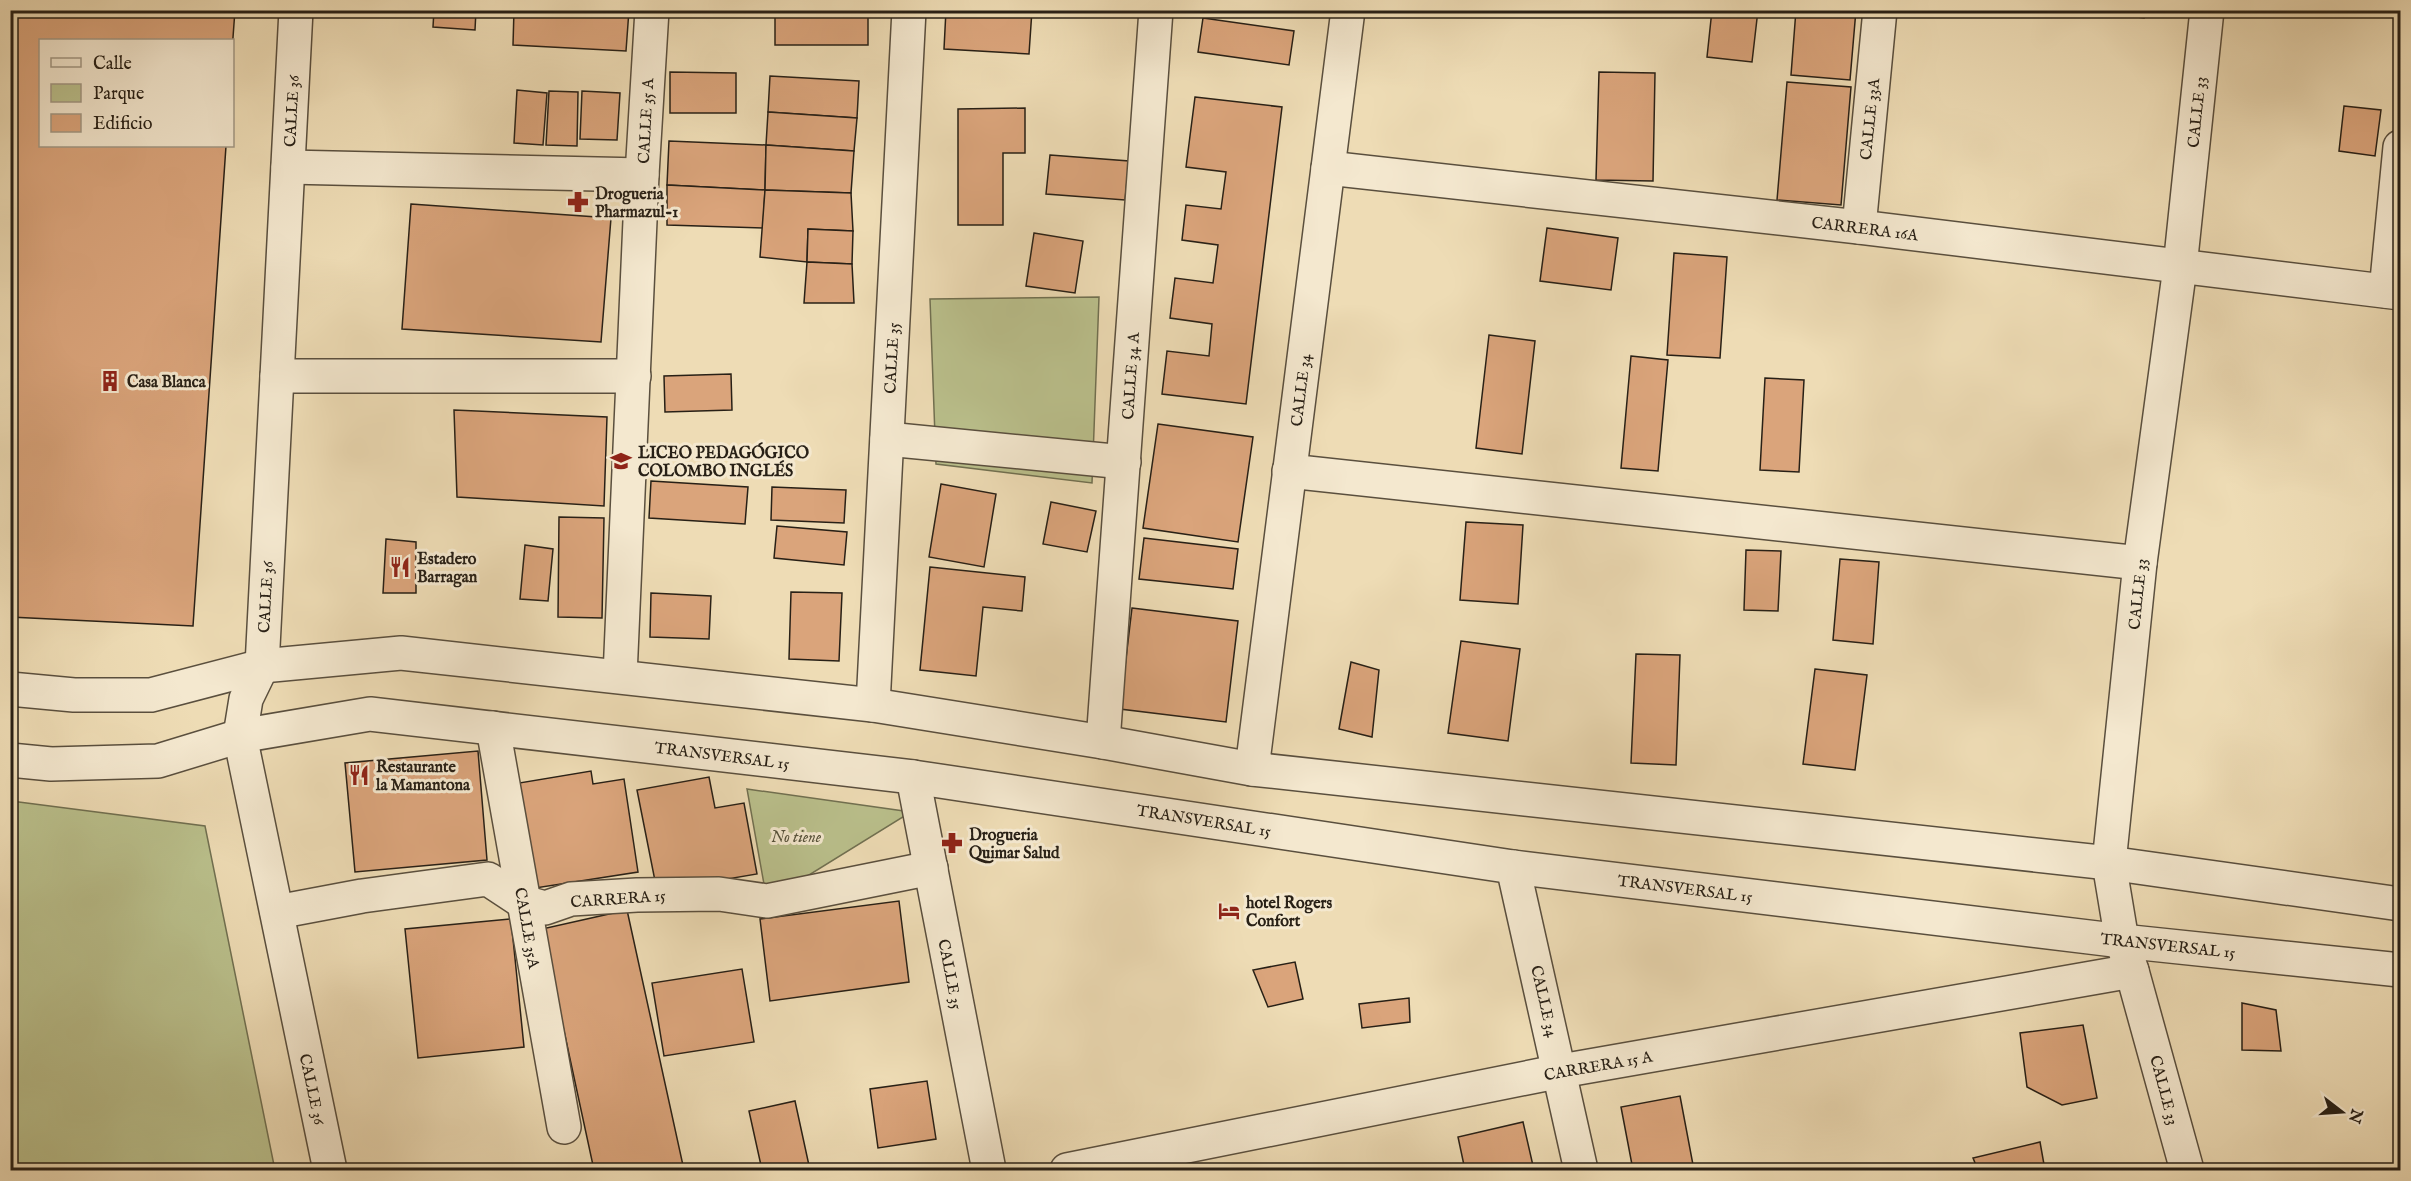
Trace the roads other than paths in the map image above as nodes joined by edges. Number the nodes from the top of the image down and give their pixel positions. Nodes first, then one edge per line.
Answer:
1 (296, 10) edge
2 (652, 10) edge
3 (909, 10) edge
4 (1156, 10) edge
5 (1348, 10) edge
6 (1880, 10) edge
7 (2207, 10) edge
8 (2400, 147) edge
9 (288, 167) junction
10 (1328, 168) junction
11 (642, 175) junction
12 (1858, 227) junction
13 (2180, 267) junction
14 (2393, 292) edge
15 (277, 376) junction
16 (634, 376) junction
17 (887, 439) junction
18 (1124, 462) junction
19 (1289, 471) junction
20 (2140, 563) junction
21 (262, 666) junction
22 (620, 676) junction
23 (10, 689) edge
24 (873, 705) junction
25 (492, 729) junction
26 (240, 736) junction
27 (1103, 742) junction
28 (10, 760) edge
29 (1252, 769) junction
30 (913, 777) junction
31 (2109, 863) junction
32 (1514, 867) junction
33 (931, 868) junction
34 (523, 902) junction
35 (2400, 904) edge
36 (277, 912) junction
37 (2127, 956) junction
38 (2400, 970) edge
39 (1561, 1071) junction
40 (564, 1127) dead end
41 (330, 1170) edge
42 (989, 1170) edge
43 (1067, 1170) edge
44 (1581, 1170) edge
45 (2187, 1170) edge

1 - 9 street, CALLE 36
2 - 11 street, CALLE 35 A
3 - 17 street, CALLE 35
4 - 18 street, CALLE 34 A
5 - 10 street, CALLE 34
6 - 12 street, CALLE 33A
7 - 13 street, CALLE 33
8 - 14 street
9 - 11 street
9 - 15 street, CALLE 36
10 - 12 street, CARRERA 16A
10 - 19 street, CALLE 34
11 - 16 street, CALLE 35 A
12 - 13 street, CARRERA 16A
13 - 14 street, CARRERA 16A
13 - 20 street, CALLE 33
15 - 16 street
15 - 21 street, CALLE 36
16 - 22 street, CALLE 35 A
17 - 18 street
17 - 24 street, CALLE 35
18 - 27 street, CALLE 34 A
19 - 20 street
19 - 29 street, CALLE 34
20 - 31 street, CALLE 33
21 - 22 street
21 - 23 street
21 - 26 street, CALLE 36
22 - 24 street
24 - 27 street
25 - 26 street, TRANSVERSAL 15
25 - 30 street, TRANSVERSAL 15
25 - 34 street, CALLE 35A
26 - 28 street, TRANSVERSAL 15
26 - 36 street, CALLE 36
27 - 29 street
29 - 31 street
30 - 32 street, TRANSVERSAL 15
30 - 33 street, CALLE 35
31 - 35 street
31 - 37 street, CALLE 33
32 - 37 street, TRANSVERSAL 15
32 - 39 street, CALLE 34
33 - 34 street, CARRERA 15
33 - 42 street, CALLE 35
34 - 36 street, CARRERA 15
34 - 40 street, CALLE 35A
36 - 41 street, CALLE 36
37 - 38 street, TRANSVERSAL 15
37 - 39 street, CARRERA 15 A
37 - 45 street, CALLE 33
39 - 43 street, CARRERA 15 A
39 - 44 street, CALLE 34

